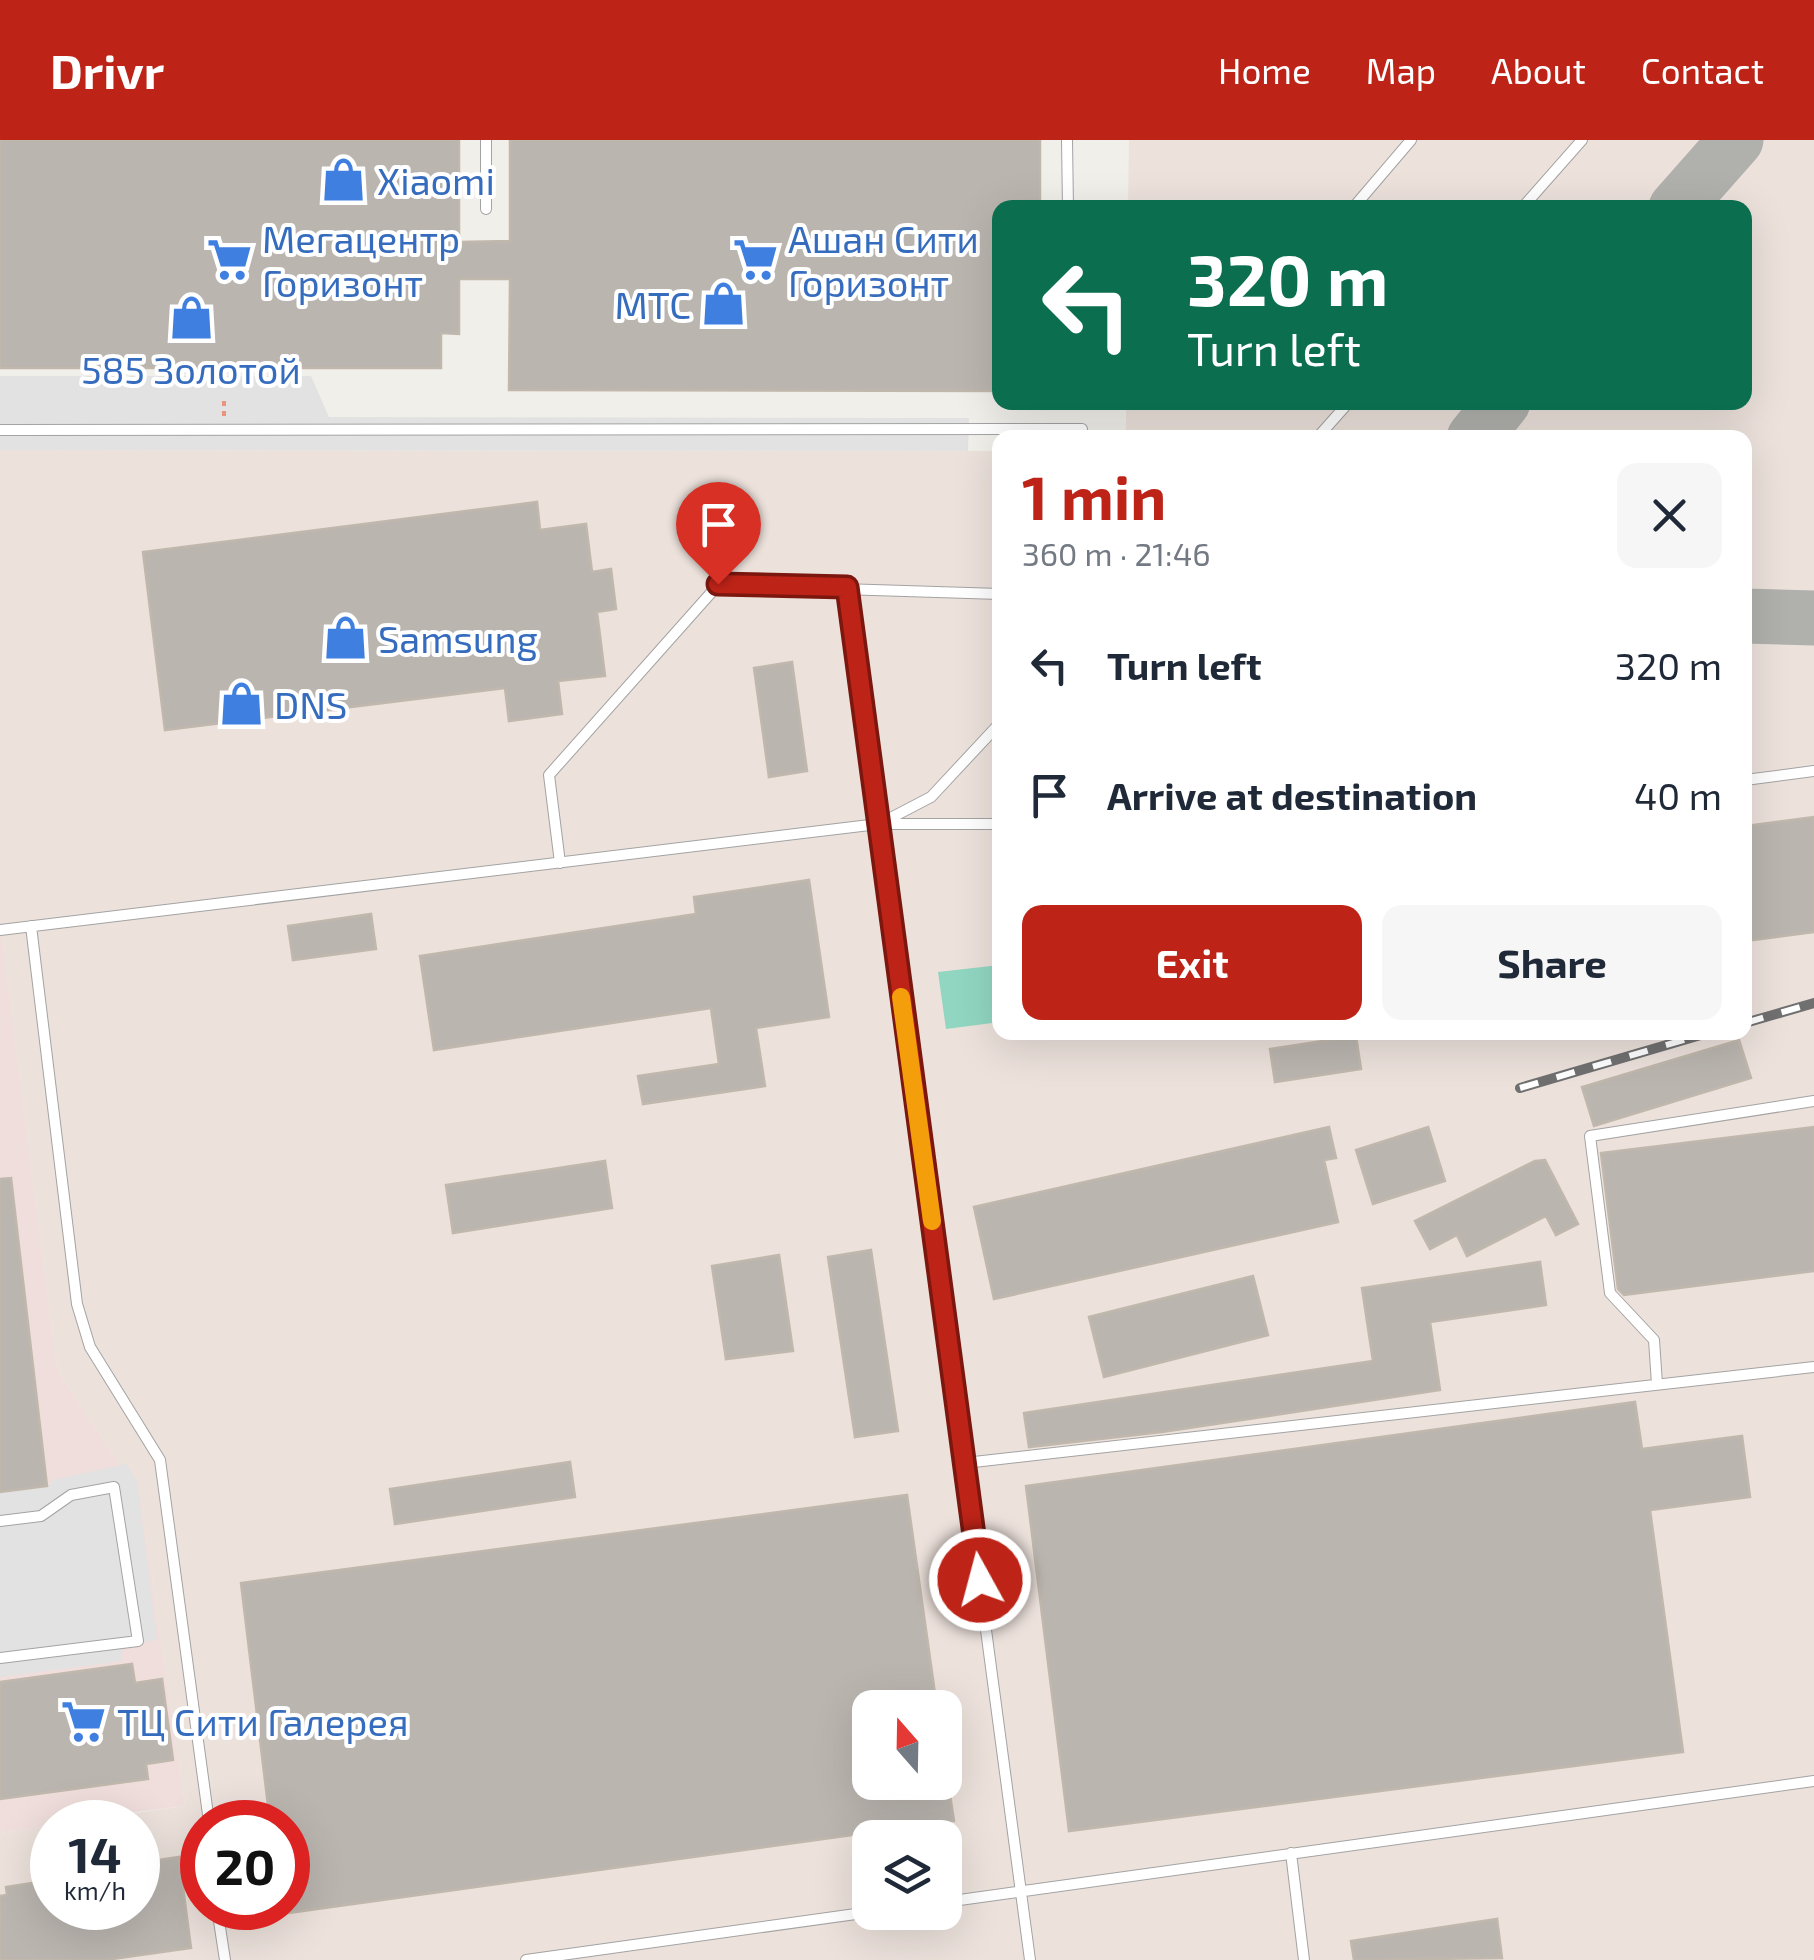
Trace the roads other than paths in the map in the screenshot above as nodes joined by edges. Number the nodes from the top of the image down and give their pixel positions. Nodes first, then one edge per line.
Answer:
1 (486, 140) edge
2 (1068, 140) edge
3 (1412, 140) edge
4 (1582, 140) edge
5 (1068, 200) edge
6 (1360, 200) edge
7 (1529, 200) edge
8 (486, 209) dead end
9 (1341, 410) edge
10 (1082, 428) dead end
11 (0, 430) edge
12 (1325, 430) edge
13 (847, 587) junction
14 (992, 594) edge
15 (992, 731) edge
16 (1814, 770) edge
17 (1752, 779) edge
18 (878, 824) junction
19 (992, 824) edge
20 (560, 863) junction
21 (32, 926) junction
22 (0, 930) edge
23 (1814, 1101) edge
24 (1814, 1367) edge
25 (1657, 1384) junction
26 (965, 1463) junction
27 (0, 1521) edge
28 (0, 1658) edge
29 (1814, 1781) edge
30 (206, 1800) edge
31 (1291, 1854) junction
32 (1021, 1892) junction
33 (962, 1900) edge
34 (852, 1915) edge
35 (220, 1930) edge
36 (224, 1960) edge
37 (526, 1960) edge
38 (1030, 1960) edge
39 (1304, 1960) edge

1 - 8 lane
2 - 5 lane
3 - 6 lane
4 - 7 lane
9 - 12 lane
10 - 11 lane
13 - 14 lane
13 - 18 lane
13 - 20 lane
15 - 18 lane
16 - 17 lane
18 - 19 lane
18 - 20 lane
18 - 26 lane
20 - 21 lane
21 - 22 lane
21 - 30 lane
23 - 25 lane
24 - 25 lane
25 - 26 lane
26 - 32 lane
27 - 28 lane
29 - 31 lane
31 - 32 lane
31 - 39 lane
32 - 33 lane
32 - 38 lane
34 - 37 lane
35 - 36 lane

